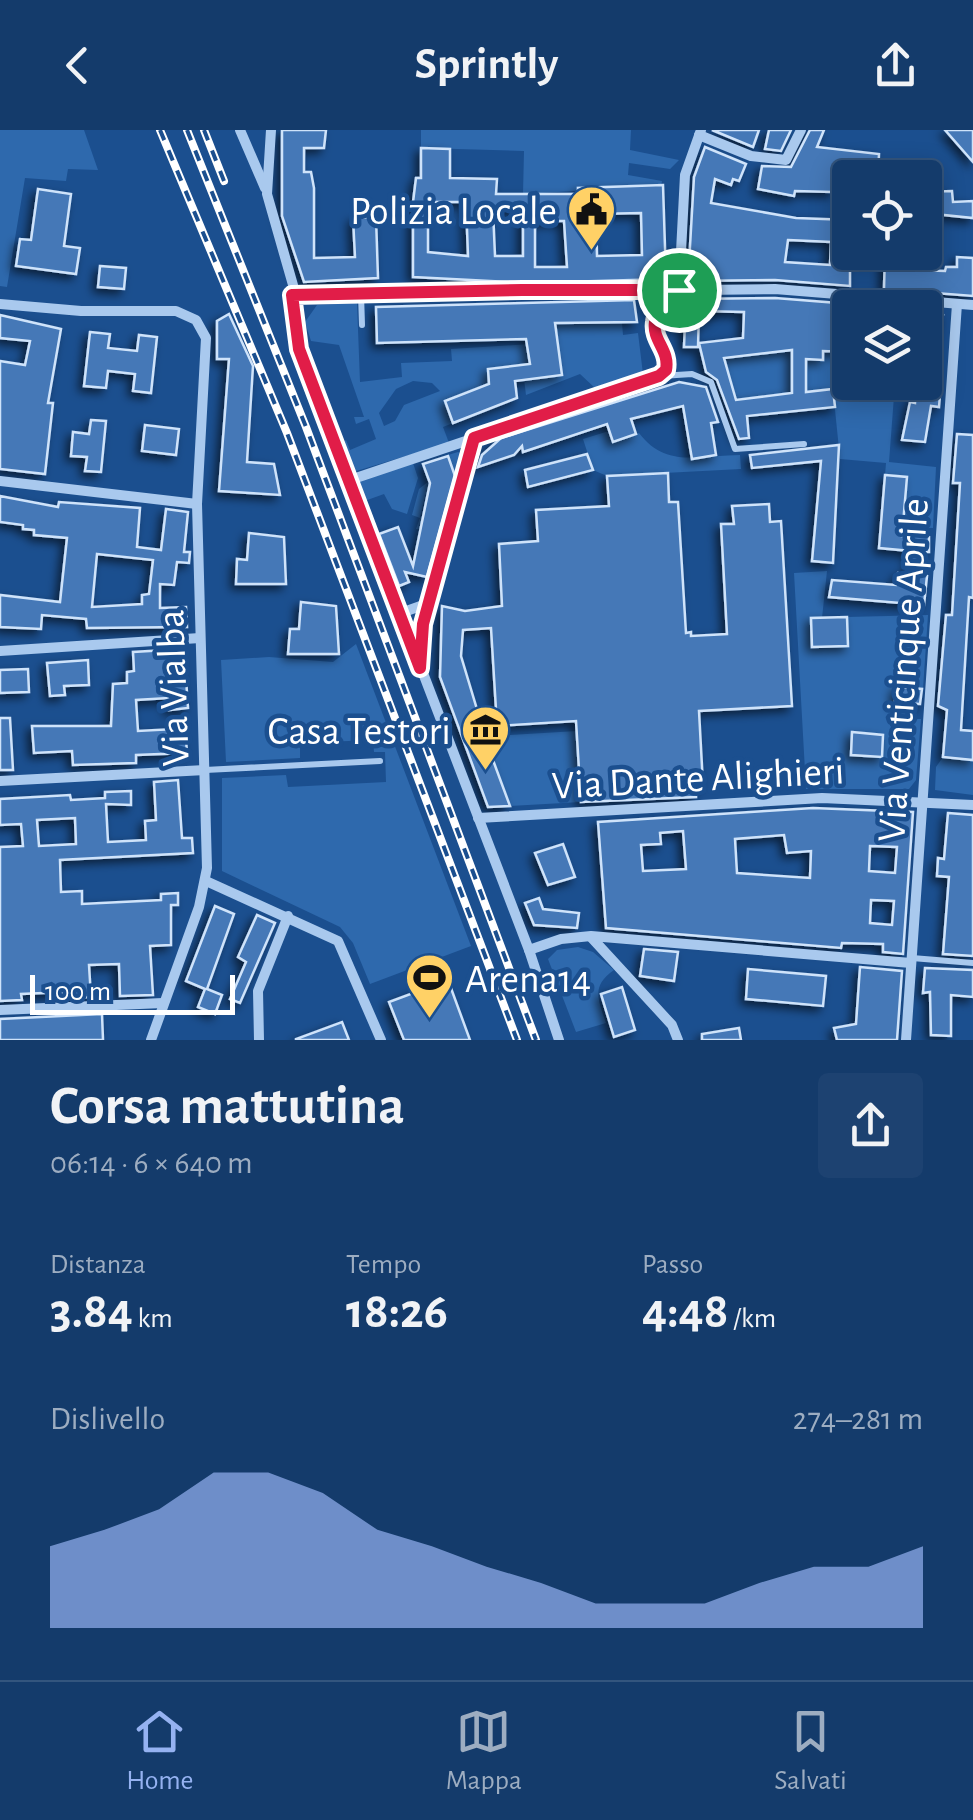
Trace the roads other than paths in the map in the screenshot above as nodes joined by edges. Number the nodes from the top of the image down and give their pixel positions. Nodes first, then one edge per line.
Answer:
1 (240, 130) edge
2 (271, 130) edge
3 (801, 130) edge
4 (700, 133) edge
5 (267, 194) junction
6 (679, 290) junction
7 (361, 293) junction
8 (292, 295) junction
9 (0, 304) edge
10 (958, 304) junction
11 (973, 305) edge
12 (362, 325) dead end
13 (659, 376) junction
14 (474, 438) junction
15 (804, 444) dead end
16 (0, 481) edge
17 (347, 481) junction
18 (198, 504) junction
19 (428, 603) junction
20 (398, 614) junction
21 (200, 638) junction
22 (0, 651) edge
23 (420, 668) junction
24 (380, 761) dead end
25 (205, 770) junction
26 (0, 781) edge
27 (922, 802) junction
28 (973, 805) edge
29 (478, 818) junction
30 (206, 880) junction
31 (288, 916) junction
32 (590, 936) junction
33 (530, 950) junction
34 (912, 961) junction
35 (973, 963) edge
36 (163, 1003) junction
37 (0, 1010) edge
38 (151, 1040) edge
39 (259, 1040) edge
40 (381, 1040) edge
41 (560, 1040) edge
42 (678, 1040) edge
43 (906, 1040) edge

1 - 5 street
2 - 5 street
3 - 4 street
4 - 6 street
5 - 8 street
6 - 7 street
6 - 10 street
6 - 13 street
7 - 8 street
7 - 12 lane
8 - 17 street
9 - 18 street, Via Vialba
10 - 11 street
10 - 27 street, Via Venticinque Aprile
13 - 14 street
13 - 15 lane
14 - 17 street
14 - 19 street
16 - 18 street
17 - 20 street
18 - 21 street, Via Vialba
19 - 20 street
19 - 23 street
20 - 23 street
21 - 22 street
21 - 25 street, Via Vialba
23 - 29 street
24 - 25 lane
25 - 26 street
25 - 30 street, Via Vialba
27 - 28 street, Via Dante Alighieri
27 - 29 street, Via Dante Alighieri
27 - 34 street, Via Venticinque Aprile
29 - 33 street
30 - 31 street
30 - 36 street, Via Vialba
31 - 39 street
31 - 40 street
32 - 33 street
32 - 34 street
32 - 42 street
33 - 41 street
34 - 35 lane
34 - 43 street, Via Venticinque Aprile
36 - 37 street
36 - 38 street, Via Vialba

